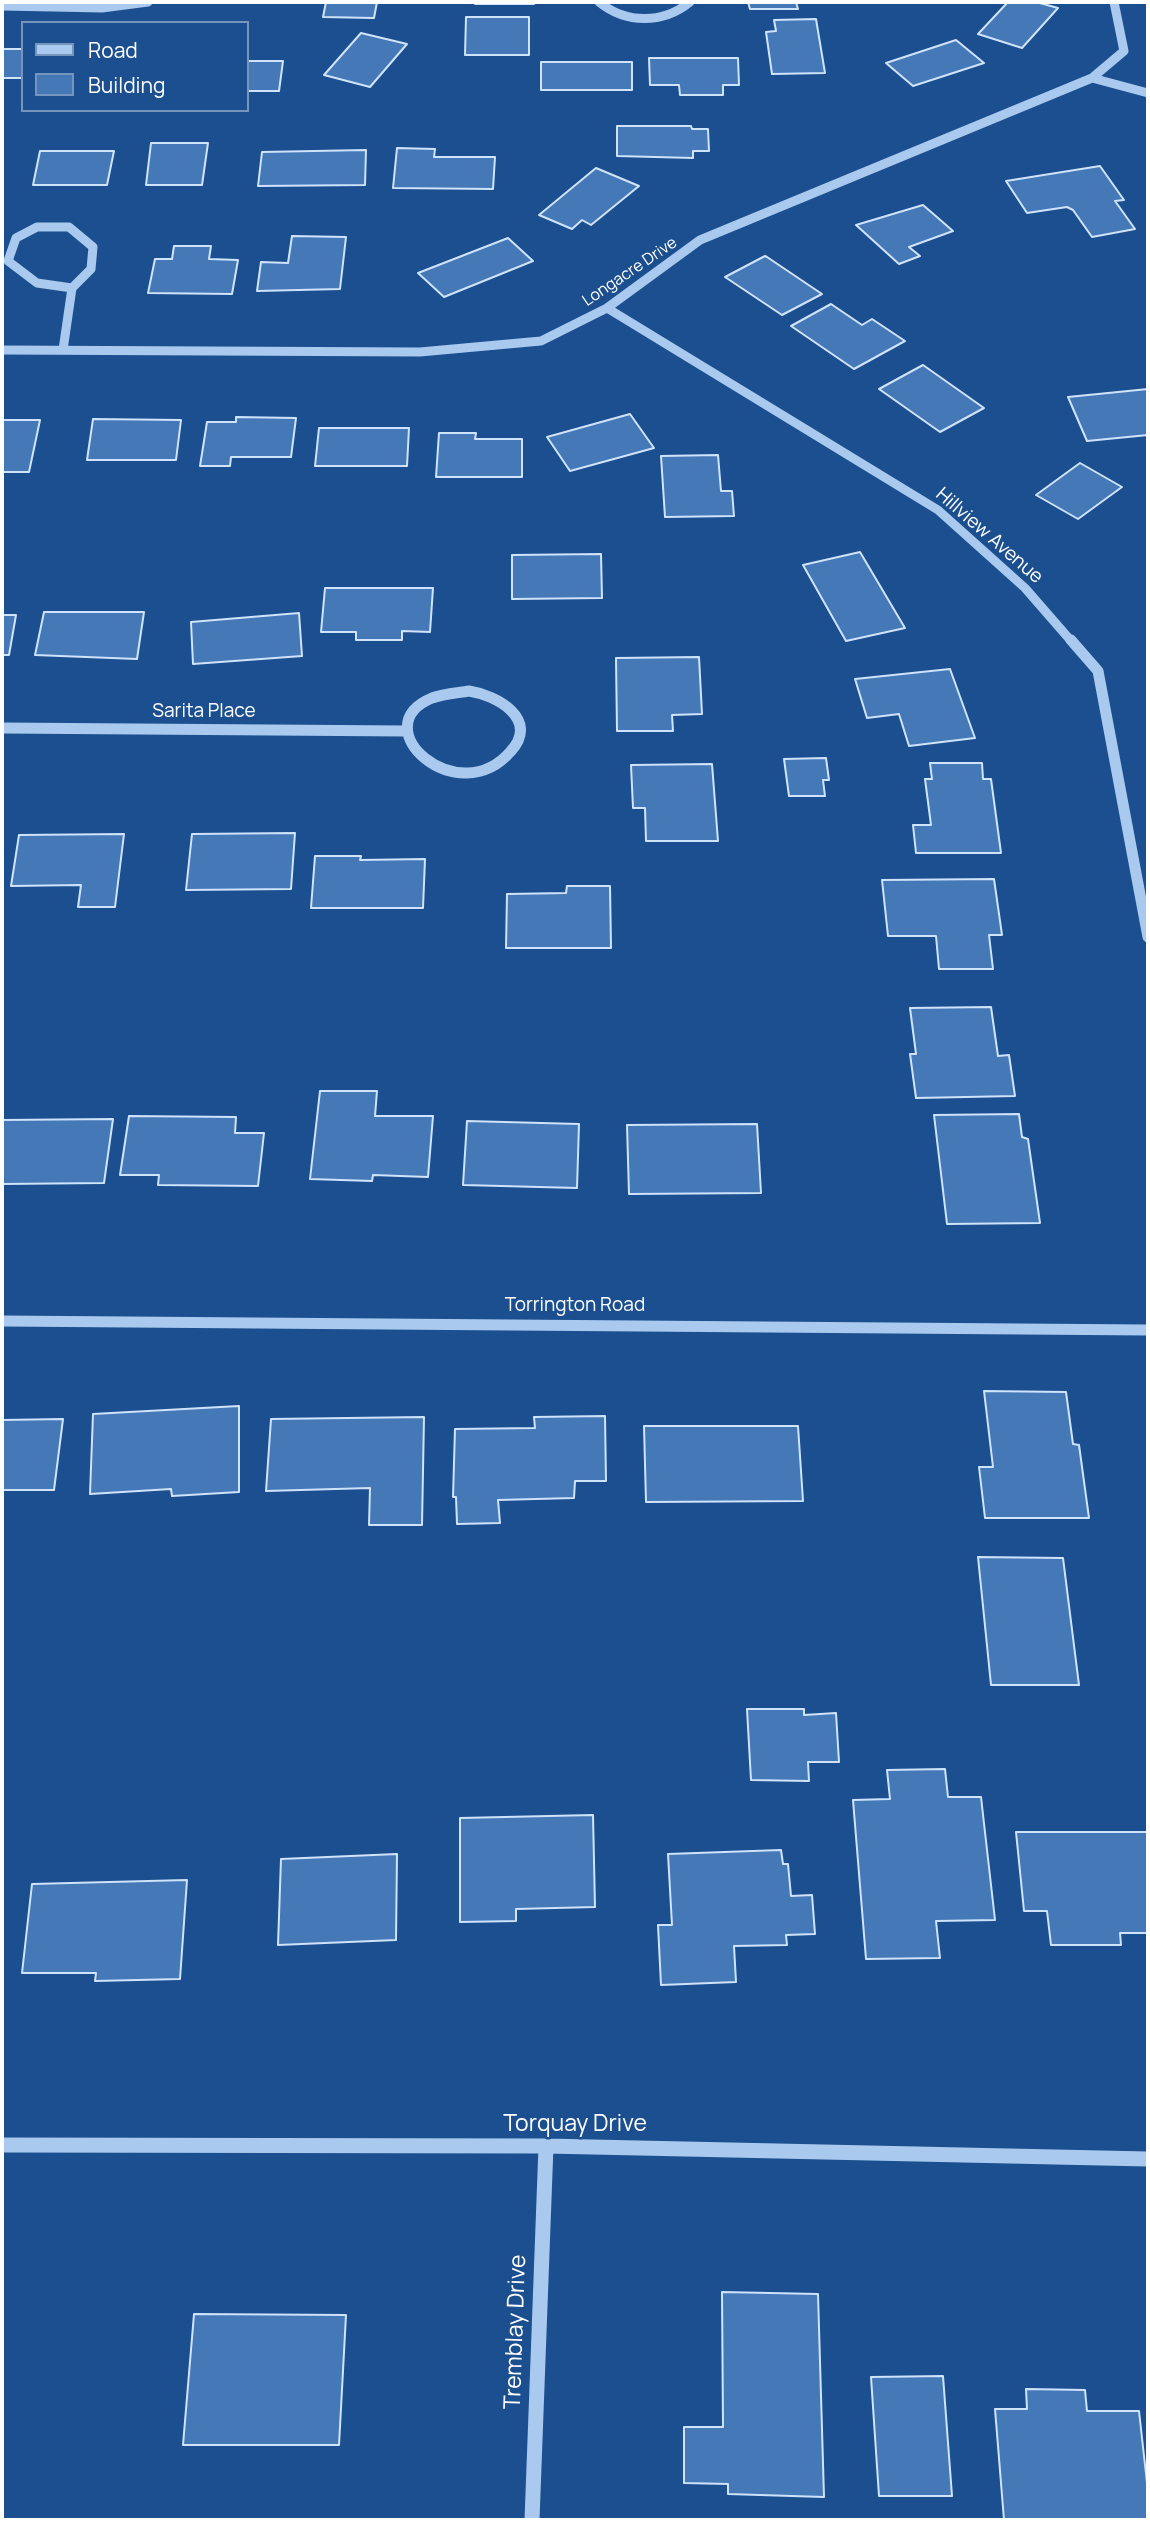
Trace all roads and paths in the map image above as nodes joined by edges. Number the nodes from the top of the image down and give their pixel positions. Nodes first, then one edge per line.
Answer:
1 (148, 2) edge
2 (599, 2) edge
3 (690, 2) edge
4 (1114, 2) edge
5 (2, 6) edge
6 (1091, 78) junction
7 (1148, 93) edge
8 (72, 288) junction
9 (607, 309) junction
10 (2, 350) edge
11 (62, 350) junction
12 (2, 728) edge
13 (406, 732) junction
14 (1148, 937) edge
15 (2, 1321) edge
16 (1148, 1330) edge
17 (2, 2145) edge
18 (546, 2146) junction
19 (1148, 2159) edge
20 (532, 2520) edge

1 - 5 street
2 - 3 street
4 - 6 street, Longacre Drive
6 - 7 street
6 - 9 street, Longacre Drive
8 - 8 street
8 - 11 street
9 - 11 street, Longacre Drive
9 - 14 street, Hillview Avenue
10 - 11 street, Longacre Drive
12 - 13 street, Sarita Place
13 - 13 street
15 - 16 street, Torrington Road
17 - 18 street, Torquay Drive
18 - 19 street, Torquay Drive
18 - 20 street, Tremblay Drive

